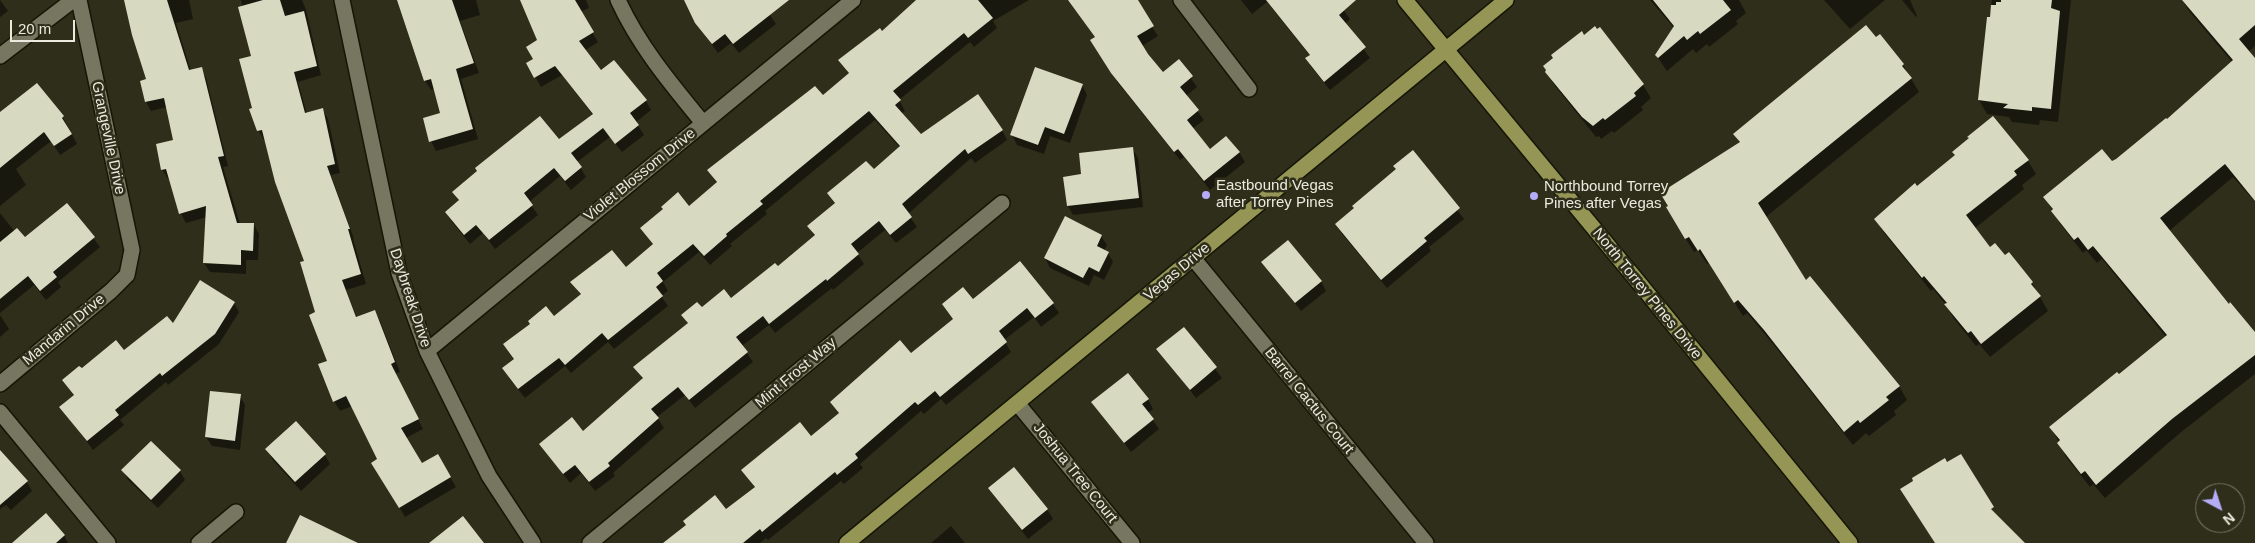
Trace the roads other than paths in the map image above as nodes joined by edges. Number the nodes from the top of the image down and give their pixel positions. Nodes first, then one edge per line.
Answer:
1 (73, 0) edge
2 (79, 0) edge
3 (342, 0) edge
4 (618, 0) edge
5 (853, 0) edge
6 (1181, 0) edge
7 (1405, 0) edge
8 (1506, 0) edge
9 (1446, 49) junction
10 (0, 56) edge
11 (1249, 89) dead end
12 (703, 124) junction
13 (1002, 202) dead end
14 (1193, 258) junction
15 (127, 275) joint
16 (427, 351) junction
17 (0, 384) edge
18 (1017, 403) junction
19 (0, 412) edge
20 (236, 512) dead end
21 (108, 543) edge
22 (199, 543) edge
23 (533, 543) edge
24 (590, 543) edge
25 (847, 543) edge
26 (1132, 543) edge
27 (1426, 543) edge
28 (1850, 543) edge

1 - 10 street
2 - 15 street, Grangeville Drive
3 - 16 street, Daybreak Drive
4 - 12 street
5 - 12 street, Violet Blossom Drive
6 - 11 street
7 - 9 main road, North Torrey Pines Drive
8 - 9 main road, Vegas Drive
9 - 14 main road, Vegas Drive
9 - 28 main road, North Torrey Pines Drive
12 - 16 street, Violet Blossom Drive
13 - 24 street, Mint Frost Way
14 - 18 main road, Vegas Drive
14 - 27 street, Barrel Cactus Court
15 - 17 street, Mandarin Drive
16 - 23 street, Daybreak Drive
18 - 25 main road, Vegas Drive
18 - 26 street, Joshua Tree Court
19 - 21 street
20 - 22 street

